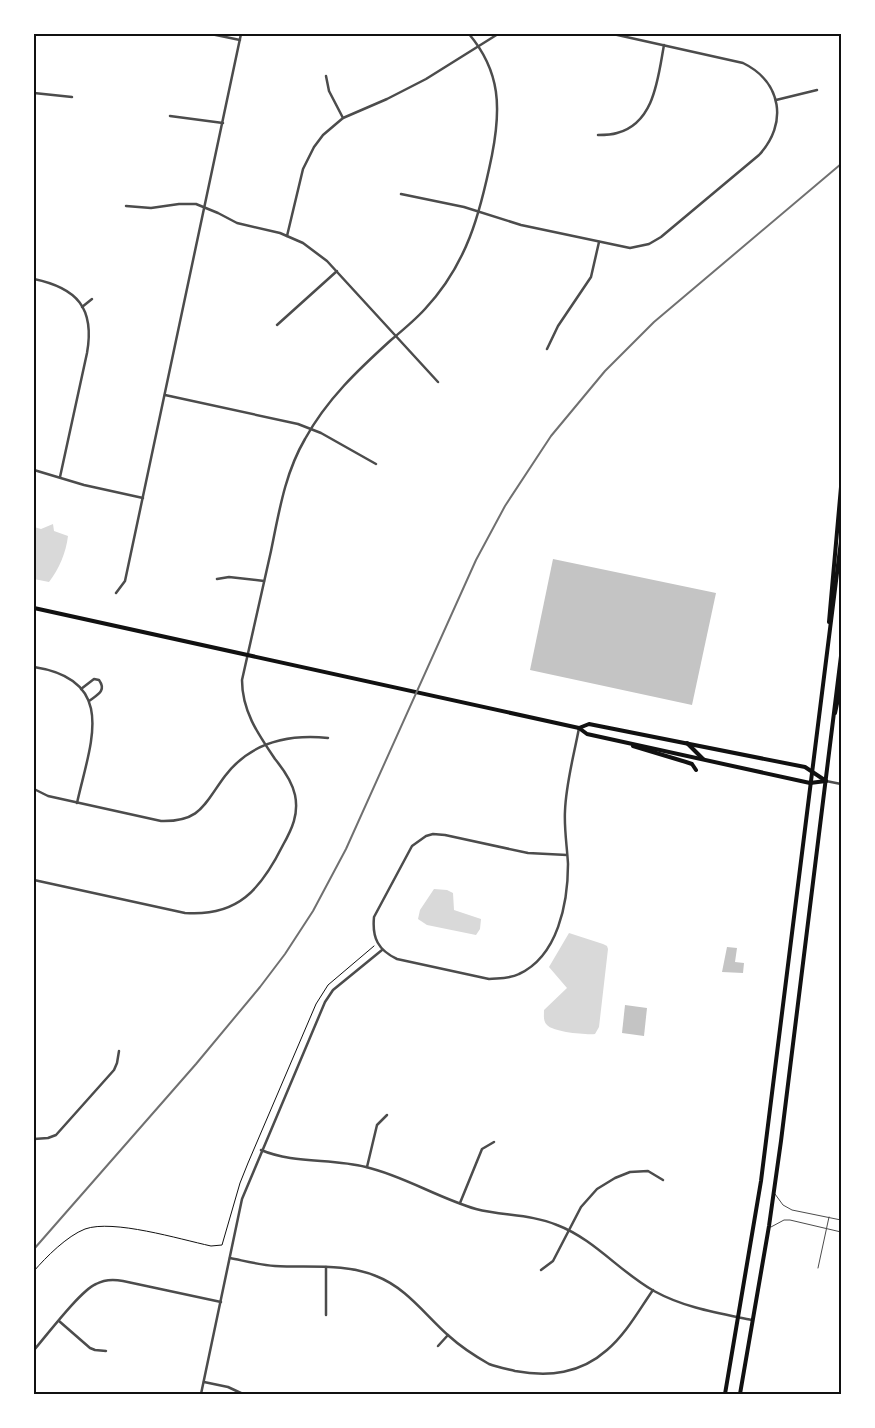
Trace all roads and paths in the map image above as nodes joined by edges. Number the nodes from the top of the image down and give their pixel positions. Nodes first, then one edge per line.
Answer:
1 (211, 34) edge
2 (241, 34) edge
3 (469, 34) edge
4 (498, 34) edge
5 (613, 34) edge
6 (240, 40) junction
7 (664, 45) junction
8 (478, 46) junction
9 (326, 76) dead end
10 (817, 90) dead end
11 (34, 93) edge
12 (72, 97) dead end
13 (776, 100) junction
14 (170, 116) dead end
15 (343, 118) junction
16 (222, 123) junction
17 (598, 135) dead end
18 (401, 194) dead end
19 (126, 206) dead end
20 (204, 207) junction
21 (479, 212) junction
22 (287, 236) junction
23 (599, 242) junction
24 (337, 271) junction
25 (34, 279) edge
26 (92, 299) dead end
27 (82, 307) junction
28 (277, 325) dead end
29 (396, 336) junction
30 (547, 349) dead end
31 (438, 382) dead end
32 (165, 395) junction
33 (311, 428) junction
34 (376, 464) dead end
35 (34, 470) edge
36 (60, 477) junction
37 (841, 487) edge
38 (143, 498) junction
39 (841, 541) edge
40 (217, 579) dead end
41 (264, 581) junction
42 (116, 594) dead end
43 (34, 608) edge
44 (248, 656) junction
45 (841, 656) edge
46 (826, 665) junction
47 (34, 667) edge
48 (841, 686) edge
49 (81, 689) junction
50 (88, 701) junction
51 (834, 723) junction
52 (579, 728) junction
53 (328, 738) dead end
54 (687, 743) junction
55 (629, 744) junction
56 (266, 745) junction
57 (704, 760) junction
58 (696, 770) dead end
59 (812, 771) junction
60 (826, 781) junction
61 (810, 784) junction
62 (841, 784) edge
63 (34, 789) edge
64 (77, 803) junction
65 (567, 855) junction
66 (34, 880) edge
67 (378, 944) junction
68 (383, 950) junction
69 (119, 1051) dead end
70 (387, 1115) dead end
71 (34, 1139) edge
72 (494, 1142) dead end
73 (261, 1150) junction
74 (366, 1167) junction
75 (663, 1180) dead end
76 (774, 1192) junction
77 (460, 1203) junction
78 (829, 1217) junction
79 (841, 1220) edge
80 (827, 1228) junction
81 (768, 1229) junction
82 (568, 1230) junction
83 (841, 1232) edge
84 (230, 1258) junction
85 (326, 1268) junction
86 (818, 1268) dead end
87 (541, 1270) dead end
88 (34, 1271) edge
89 (653, 1290) junction
90 (221, 1302) junction
91 (326, 1315) dead end
92 (739, 1318) junction
93 (59, 1321) junction
94 (753, 1321) junction
95 (448, 1335) junction
96 (438, 1346) dead end
97 (34, 1350) edge
98 (106, 1351) dead end
99 (204, 1382) junction
100 (201, 1394) edge
101 (243, 1394) edge
102 (725, 1394) edge
103 (740, 1394) edge

1 - 6 street
2 - 6 street
3 - 8 street
4 - 8 street
5 - 7 street
6 - 16 street
7 - 13 street
7 - 17 street
8 - 15 street
8 - 21 street
9 - 15 street
10 - 13 street
11 - 12 street
13 - 23 street
14 - 16 street
15 - 22 street
16 - 20 street
18 - 21 street
19 - 20 street
20 - 22 street
20 - 32 street
21 - 23 street
21 - 29 street
22 - 24 street
23 - 30 street
24 - 28 street
24 - 29 street
25 - 27 street
26 - 27 street
27 - 36 street
29 - 31 street
29 - 33 street
32 - 33 street
32 - 38 street
33 - 34 street
33 - 41 street
35 - 36 street
36 - 38 street
37 - 46 main road
38 - 42 street
39 - 46 main road
40 - 41 street
41 - 44 street
43 - 44 main road
44 - 52 main road
44 - 56 street
45 - 51 main road
46 - 59 main road
47 - 49 street
48 - 51 main road
49 - 50 street
49 - 50 street
50 - 64 street
51 - 60 main road
52 - 54 main road
52 - 55 main road
52 - 65 street
53 - 56 street
54 - 57 main road
54 - 59 main road
55 - 57 main road
55 - 58 main road
56 - 64 street
56 - 66 street
57 - 61 main road
59 - 60 main road
59 - 61 main road
60 - 61 main road
60 - 62 street
60 - 76 main road
61 - 92 main road
63 - 64 street
65 - 67 street
65 - 68 street
67 - 68 street
67 - 88 path
68 - 73 street
69 - 71 street
70 - 74 street
72 - 77 street
73 - 74 street
73 - 84 street
74 - 77 street
75 - 82 street
76 - 78 lane
76 - 81 main road
77 - 82 street
78 - 79 lane
78 - 80 lane
80 - 81 lane
80 - 83 lane
80 - 86 lane
81 - 94 main road
82 - 87 street
82 - 89 street
84 - 85 street
84 - 90 street
85 - 91 street
85 - 95 street
89 - 92 street
89 - 95 street
90 - 93 street
90 - 99 street
92 - 94 street
92 - 102 main road
93 - 97 street
93 - 98 street
94 - 103 main road
95 - 96 street
99 - 100 street
99 - 101 street

